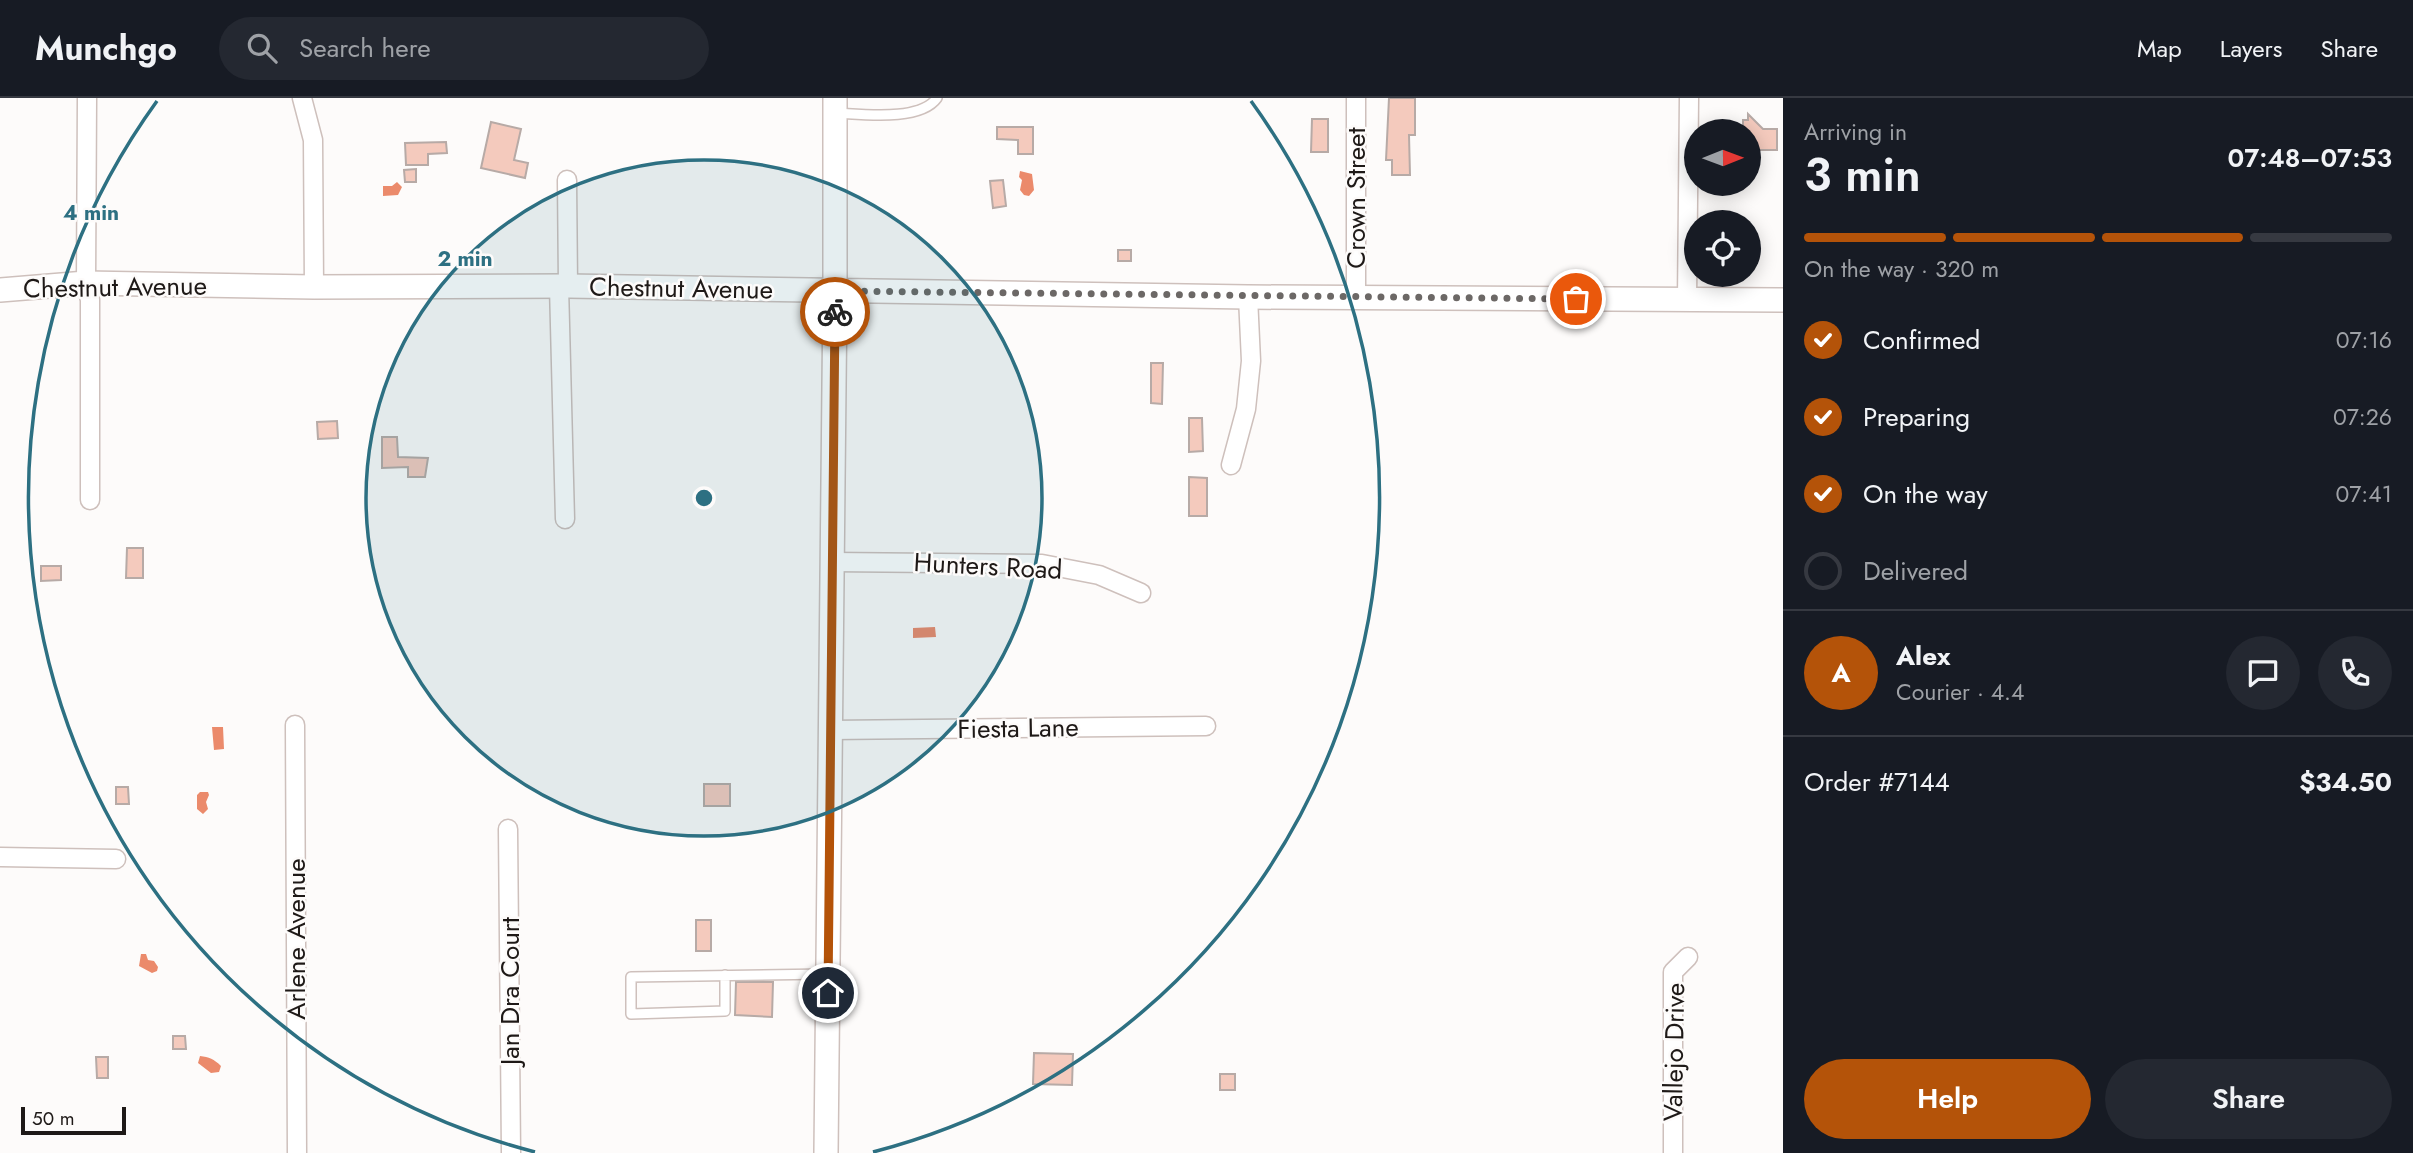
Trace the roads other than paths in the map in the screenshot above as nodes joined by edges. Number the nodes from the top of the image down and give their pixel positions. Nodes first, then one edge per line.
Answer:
1 (87, 98) edge
2 (302, 98) edge
3 (937, 98) edge
4 (1356, 98) edge
5 (1689, 98) edge
6 (835, 105) edge
7 (567, 180) dead end
8 (86, 283) junction
9 (564, 286) junction
10 (314, 287) junction
11 (0, 290) edge
12 (835, 291) junction
13 (1248, 297) junction
14 (1356, 298) junction
15 (1687, 299) junction
16 (1783, 300) edge
17 (1231, 465) dead end
18 (90, 500) dead end
19 (565, 519) dead end
20 (831, 562) junction
21 (1141, 593) dead end
22 (295, 725) dead end
23 (1206, 726) dead end
24 (830, 730) junction
25 (508, 830) dead end
26 (0, 857) edge
27 (116, 859) dead end
28 (1688, 957) dead end
29 (828, 974) junction
30 (725, 975) junction
31 (297, 1153) edge
32 (511, 1153) edge
33 (826, 1153) edge
34 (1674, 1153) edge

1 - 8 street
2 - 10 street
3 - 6 lane
4 - 14 street, Crown Street
5 - 15 street
6 - 12 street
7 - 9 street
8 - 10 street, Chestnut Avenue
8 - 11 street, Chestnut Avenue
8 - 18 street
9 - 10 street, Chestnut Avenue
9 - 12 street, Chestnut Avenue
9 - 19 street
12 - 13 street, Chestnut Avenue
12 - 20 street
13 - 14 street, Chestnut Avenue
13 - 17 street
14 - 15 street, Chestnut Avenue
15 - 16 street, Chestnut Avenue
20 - 21 street, Hunters Road
20 - 24 street
22 - 31 street, Arlene Avenue
23 - 24 street, Fiesta Lane
24 - 29 street
25 - 32 street, Jan Dra Court
26 - 27 street
28 - 34 street, Vallejo Drive
29 - 30 lane
29 - 33 street
30 - 30 lane

